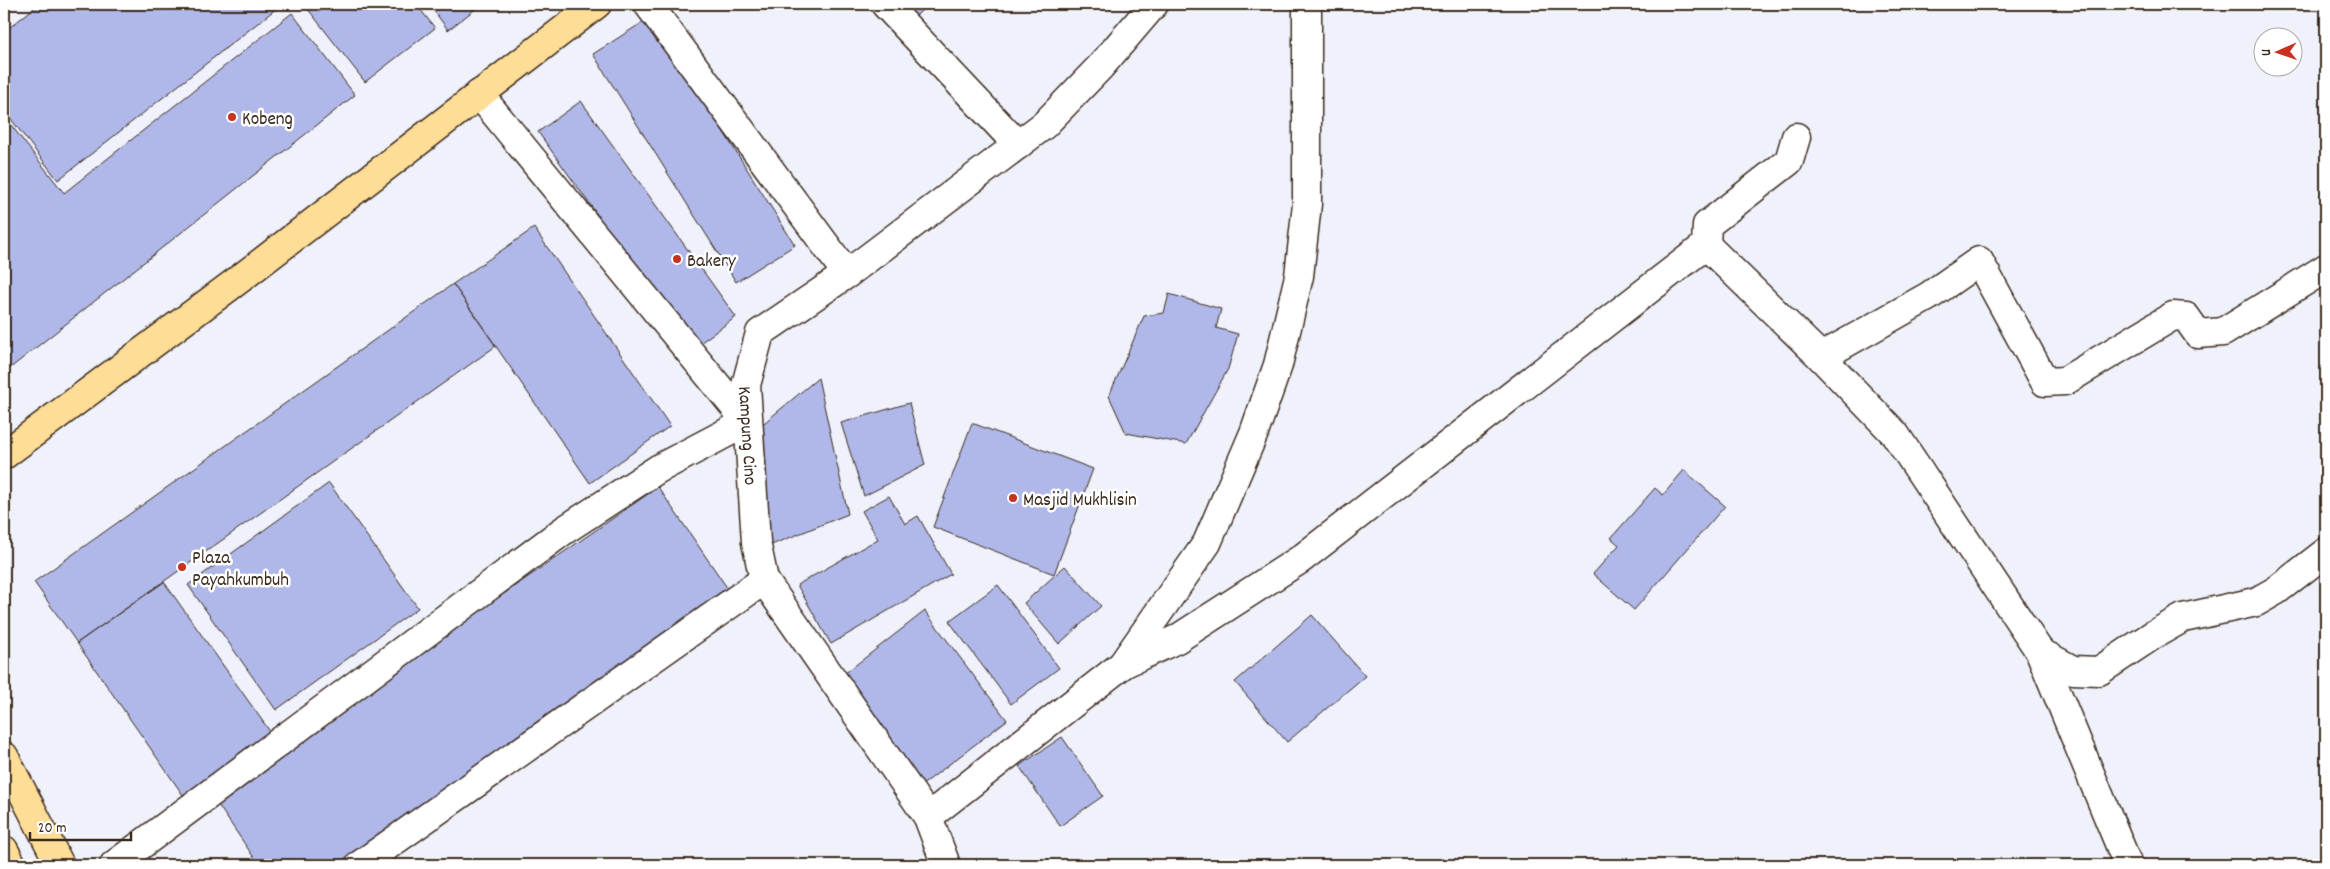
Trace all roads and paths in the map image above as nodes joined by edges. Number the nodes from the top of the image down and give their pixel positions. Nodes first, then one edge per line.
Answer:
1 (596, 4) edge
2 (648, 4) edge
3 (885, 4) edge
4 (1154, 4) edge
5 (1307, 4) edge
6 (479, 94) junction
7 (1796, 137) dead end
8 (1018, 145) junction
9 (1706, 244) junction
10 (2326, 268) edge
11 (847, 274) junction
12 (1821, 357) junction
13 (747, 422) junction
14 (4, 455) edge
15 (2326, 552) edge
16 (764, 580) junction
17 (2040, 652) junction
18 (1122, 664) junction
19 (4, 756) edge
20 (928, 817) junction
21 (4, 850) edge
22 (12, 865) edge
23 (60, 865) edge
24 (114, 865) edge
25 (360, 865) edge
26 (946, 865) edge
27 (2128, 865) edge

1 - 6 main road
2 - 11 street
3 - 8 street
4 - 8 street, Kampung Cino
5 - 18 street
6 - 13 street
6 - 14 main road
7 - 9 street
8 - 11 street, Kampung Cino
9 - 12 street
9 - 18 street
10 - 12 street
11 - 13 street, Kampung Cino
12 - 17 street
13 - 16 street, Kampung Cino
13 - 24 street
15 - 17 street
16 - 20 street, Kampung Cino
16 - 25 street
17 - 27 street
18 - 20 street
19 - 23 main road
20 - 26 street, Kampung Cino
21 - 22 main road

